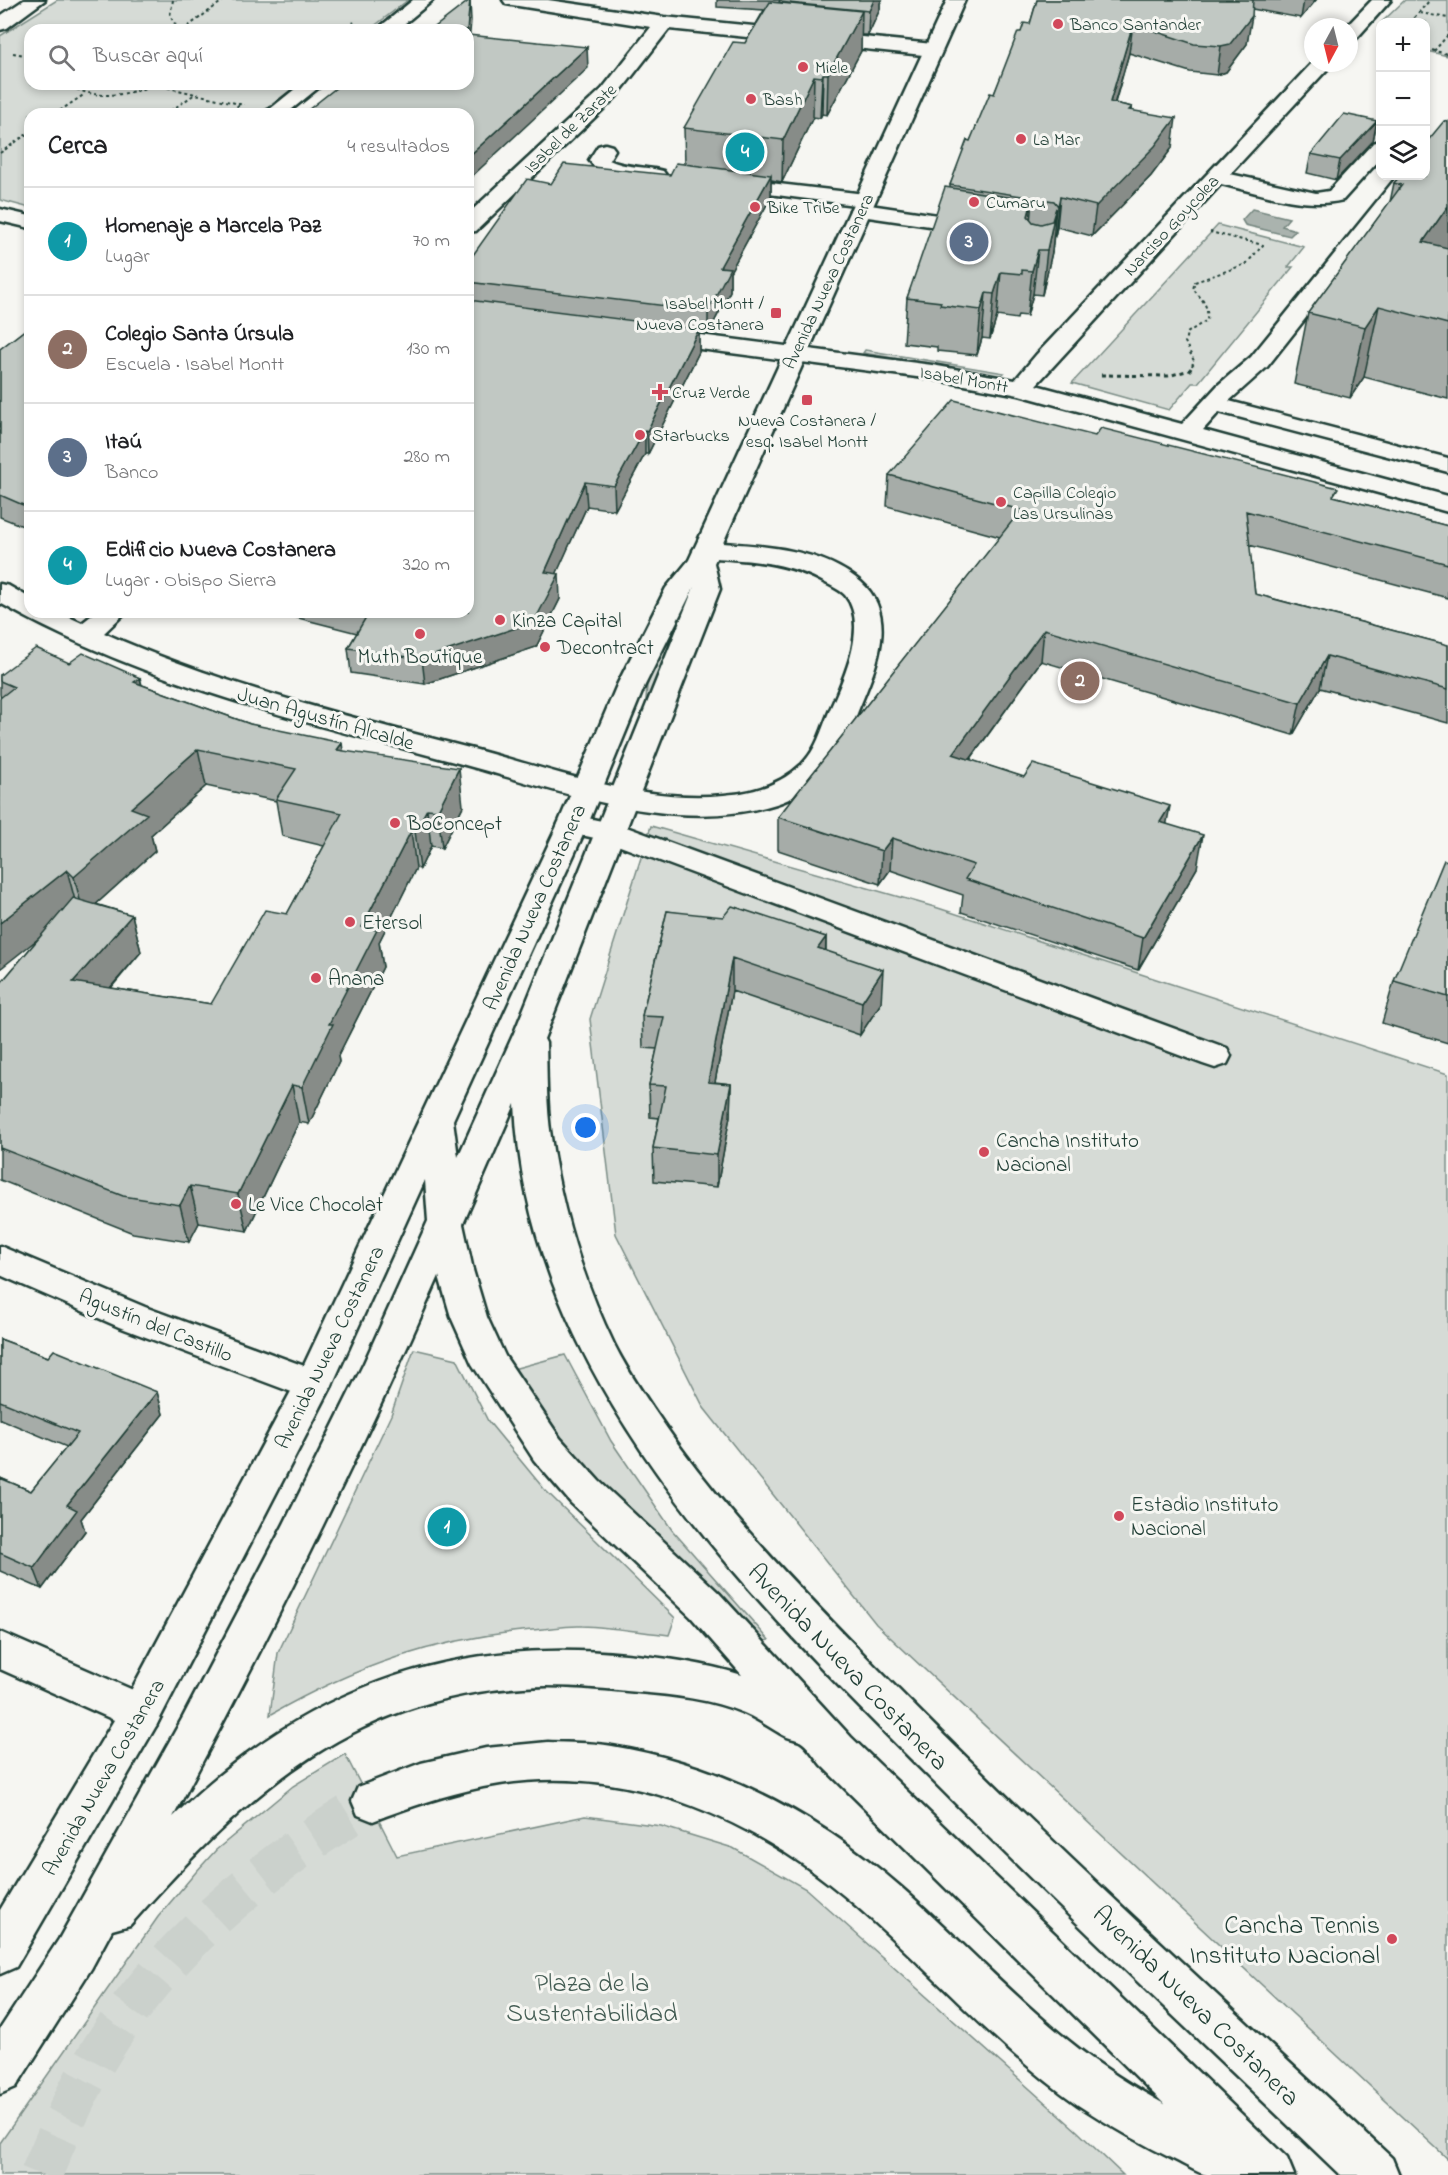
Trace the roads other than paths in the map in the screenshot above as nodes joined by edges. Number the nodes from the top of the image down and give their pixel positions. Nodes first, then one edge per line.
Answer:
1 (36, 0) edge
2 (424, 0) edge
3 (512, 0) edge
4 (956, 0) edge
5 (1382, 0) edge
6 (664, 23) junction
7 (0, 24) edge
8 (393, 24) edge
9 (1358, 25) edge
10 (933, 50) junction
11 (1315, 72) edge
12 (305, 90) edge
13 (282, 108) edge
14 (605, 150) dead end
15 (1376, 151) edge
16 (1217, 177) junction
17 (677, 178) edge
18 (711, 182) edge
19 (1403, 182) edge
20 (863, 205) junction
21 (0, 215) edge
22 (474, 220) edge
23 (24, 221) edge
24 (999, 230) edge
25 (628, 333) edge
26 (796, 354) junction
27 (932, 372) junction
28 (1021, 388) junction
29 (918, 394) dead end
30 (1215, 404) junction
31 (1186, 434) junction
32 (1448, 465) edge
33 (1448, 504) edge
34 (704, 557) junction
35 (0, 592) edge
36 (24, 606) edge
37 (49, 618) edge
38 (105, 618) edge
39 (85, 634) junction
40 (587, 789) junction
41 (625, 796) junction
42 (573, 824) junction
43 (611, 831) junction
44 (530, 1033) junction
45 (1215, 1056) dead end
46 (438, 1119) junction
47 (446, 1224) junction
48 (0, 1260) edge
49 (313, 1385) junction
50 (0, 1650) edge
51 (141, 1713) junction
52 (837, 1751) junction
53 (373, 1801) tunnel mouth
54 (0, 1952) edge
55 (75, 1954) junction
56 (0, 2071) edge
57 (1262, 2175) edge
58 (1270, 2175) edge
59 (1375, 2175) edge

1 - 7 main road
2 - 8 main road
3 - 6 main road
4 - 10 main road, Avenida Nueva Costanera
5 - 9 main road
6 - 10 main road
6 - 22 main road, Isabel de Zarate
10 - 20 main road, Avenida Nueva Costanera
11 - 16 main road, Narciso Goycolea
12 - 13 main road
14 - 17 main road
15 - 16 main road
16 - 28 main road, Narciso Goycolea
18 - 20 main road
19 - 30 main road
20 - 24 main road
20 - 26 main road, Avenida Nueva Costanera
21 - 23 main road
25 - 26 main road, Isabel Montt
26 - 27 main road, Isabel Montt
26 - 34 main road, Avenida Nueva Costanera
27 - 28 main road, Isabel Montt
27 - 29 main road
28 - 31 main road, Isabel Montt
30 - 31 main road
30 - 32 main road
31 - 33 main road, Isabel Montt
34 - 40 main road, Avenida Nueva Costanera
34 - 41 main road, Avenida Nueva Costanera
34 - 41 main road, Juan Agustín Alcalde
35 - 36 main road
37 - 39 main road, Juan Agustín Alcalde
38 - 39 main road
39 - 40 main road, Juan Agustín Alcalde
40 - 41 main road, Juan Agustín Alcalde
40 - 42 main road, Avenida Nueva Costanera
41 - 43 main road, Avenida Nueva Costanera
42 - 43 main road
42 - 46 main road, Avenida Nueva Costanera
43 - 44 main road, Avenida Nueva Costanera
43 - 45 main road
44 - 47 main road, Avenida Nueva Costanera
44 - 59 main road, Avenida Nueva Costanera
46 - 47 main road
46 - 49 main road, Avenida Nueva Costanera
47 - 52 main road
47 - 55 main road, Avenida Nueva Costanera
48 - 49 main road, Agustín del Castillo
49 - 51 main road, Avenida Nueva Costanera
50 - 51 main road
51 - 54 main road, Avenida Nueva Costanera
52 - 55 main road
52 - 58 main road
53 - 57 main road
55 - 56 main road, Avenida Nueva Costanera

